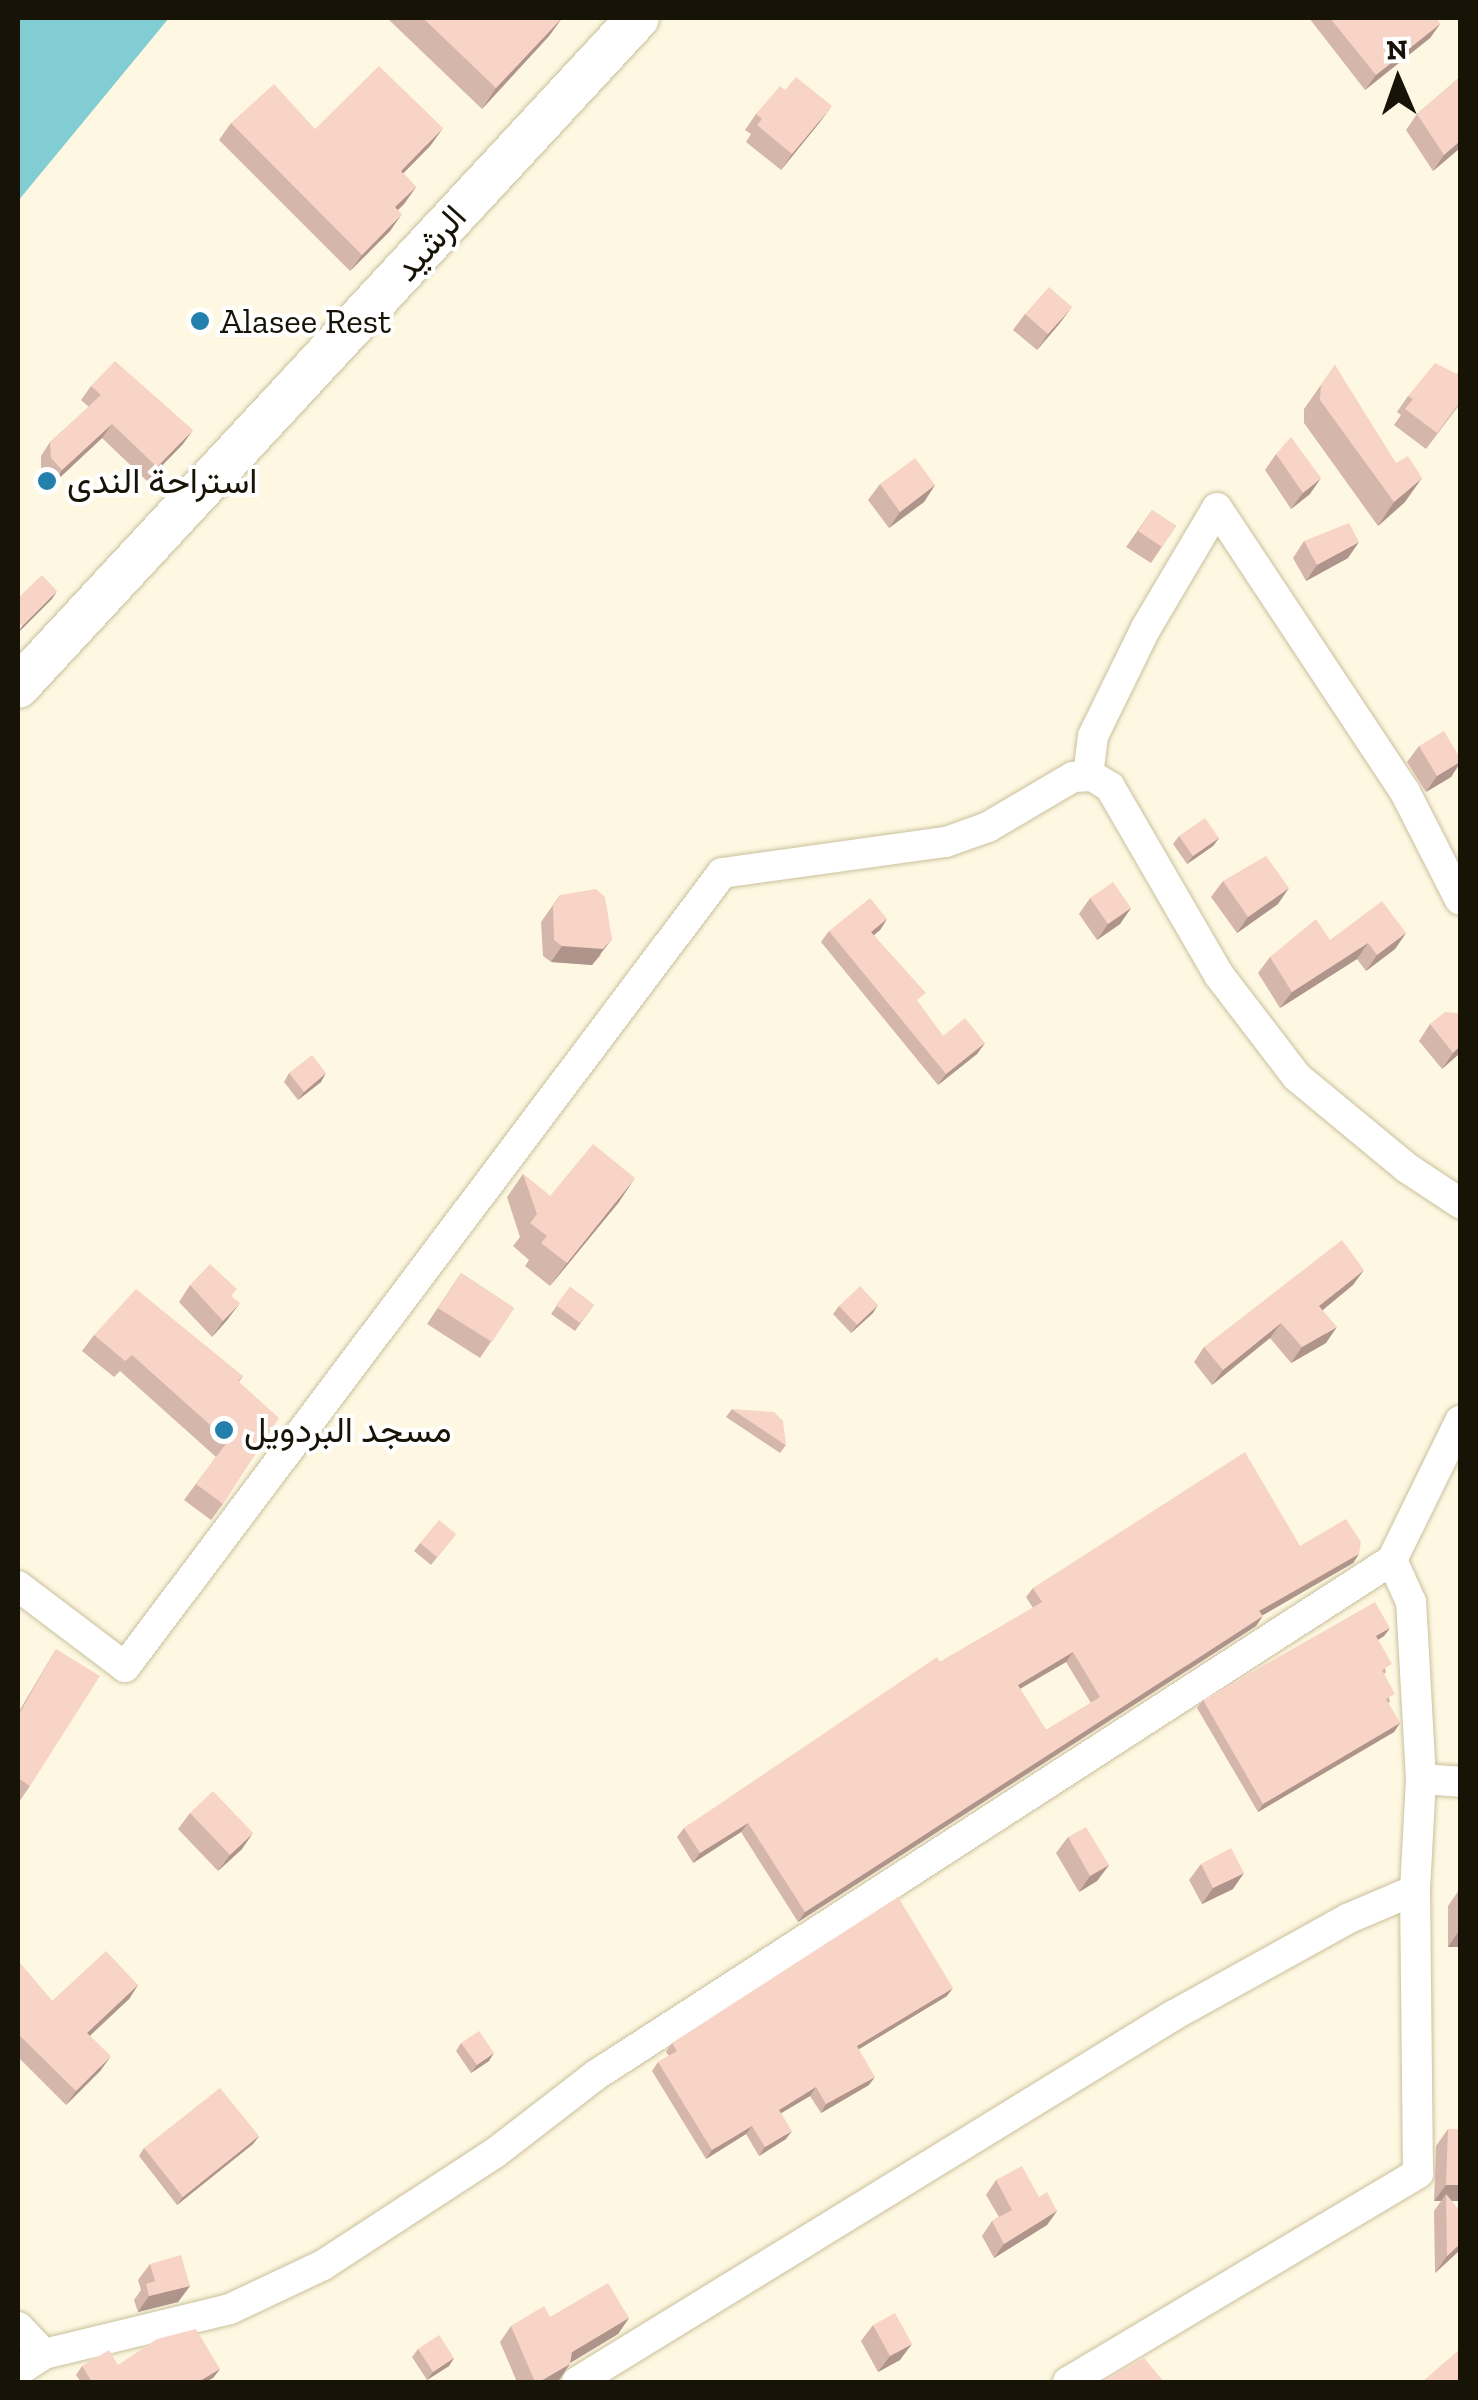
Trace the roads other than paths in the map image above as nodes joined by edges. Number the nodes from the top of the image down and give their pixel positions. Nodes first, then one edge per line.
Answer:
1 (638, 18) edge
2 (18, 687) edge
3 (1088, 776) junction
4 (1460, 900) edge
5 (1460, 1203) edge
6 (1460, 1421) edge
7 (1392, 1560) junction
8 (18, 1586) edge
9 (1421, 1778) junction
10 (1460, 1782) edge
11 (1415, 1890) junction
12 (18, 2327) edge
13 (44, 2354) junction
14 (18, 2371) edge
15 (577, 2382) edge
16 (1068, 2382) edge

1 - 2 main road, الرشيد
3 - 4 street
3 - 5 street
3 - 8 street
6 - 7 street
7 - 9 street
7 - 13 street
9 - 10 street
9 - 11 street
11 - 15 street
11 - 16 street
12 - 13 street
13 - 14 street

